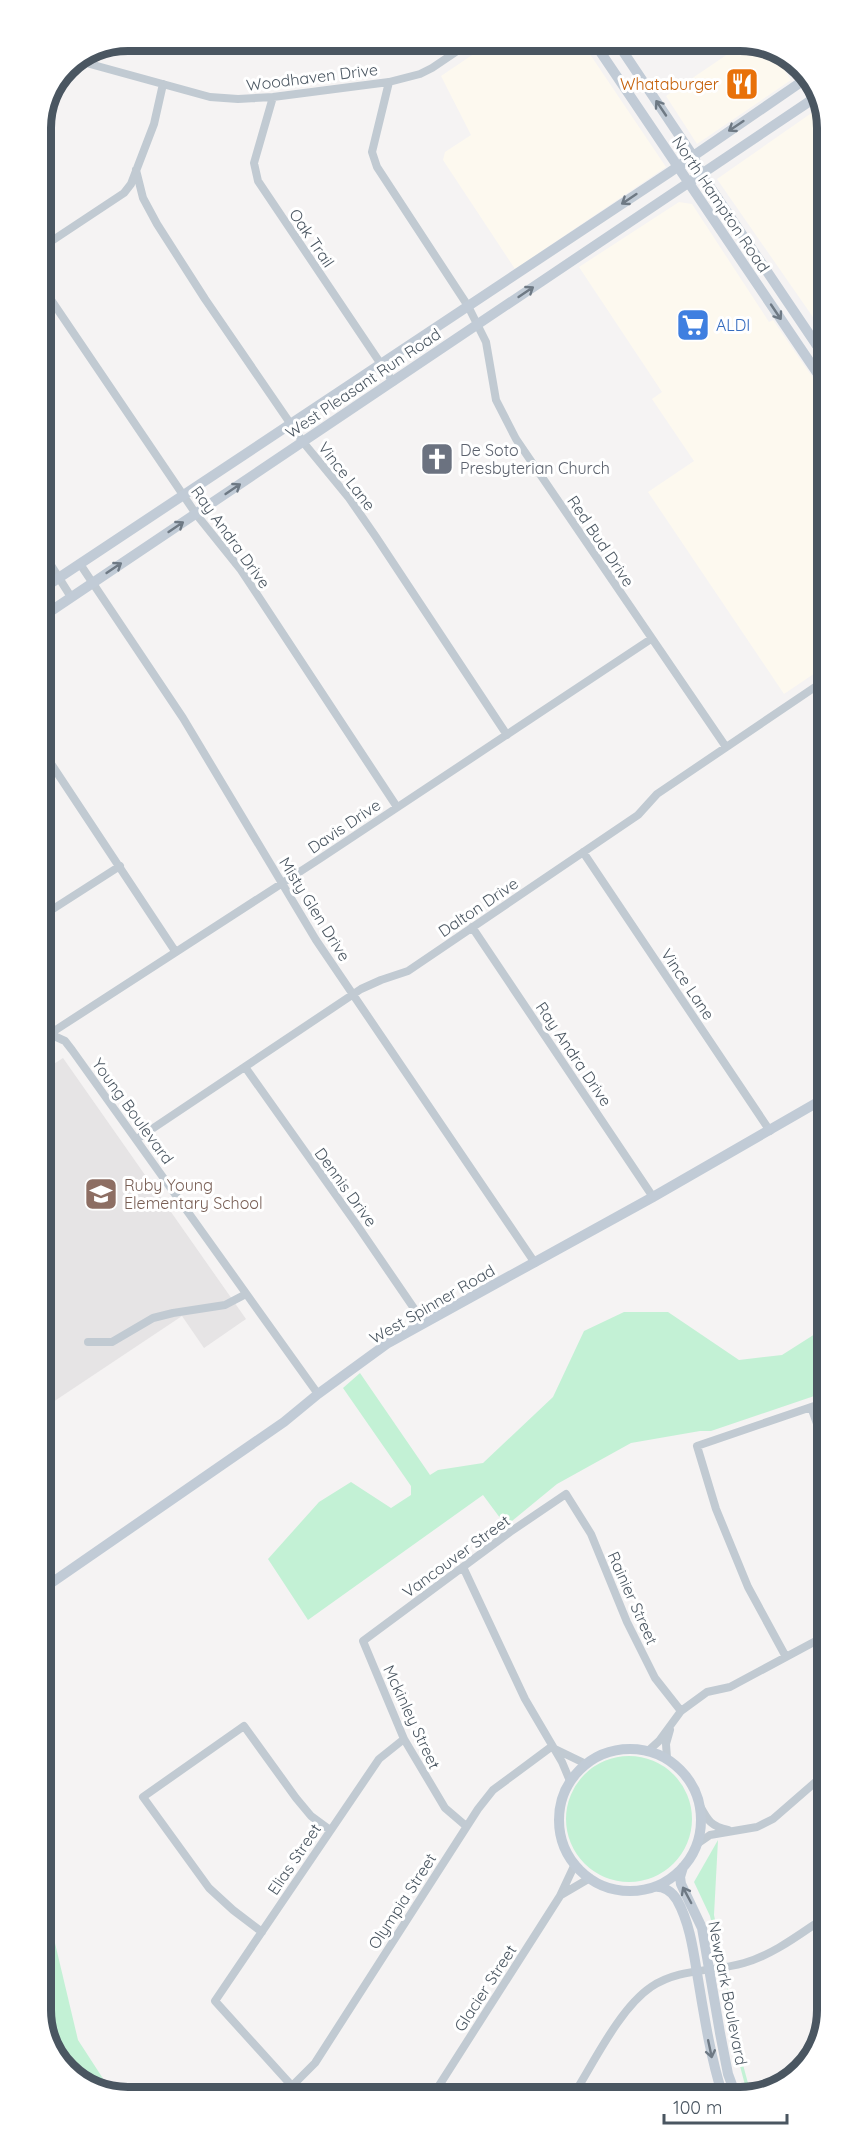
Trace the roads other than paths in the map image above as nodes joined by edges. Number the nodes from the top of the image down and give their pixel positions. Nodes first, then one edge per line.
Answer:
1 (457, 51) edge
2 (600, 51) edge
3 (623, 51) edge
4 (86, 63) edge
5 (388, 82) junction
6 (802, 82) edge
7 (163, 84) junction
8 (780, 96) junction
9 (273, 97) junction
10 (812, 100) edge
11 (792, 113) junction
12 (693, 156) junction
13 (678, 167) junction
14 (136, 170) junction
15 (702, 175) junction
16 (689, 183) junction
17 (51, 241) edge
18 (765, 268) junction
19 (752, 277) junction
20 (51, 300) edge
21 (468, 306) junction
22 (477, 325) junction
23 (817, 346) edge
24 (381, 364) junction
25 (817, 370) edge
26 (393, 382) junction
27 (291, 424) junction
28 (303, 442) junction
29 (183, 495) junction
30 (196, 514) junction
31 (80, 564) junction
32 (51, 565) edge
33 (59, 578) junction
34 (51, 583) edge
35 (92, 583) junction
36 (71, 597) junction
37 (51, 611) edge
38 (651, 639) junction
39 (817, 686) edge
40 (507, 735) junction
41 (726, 747) junction
42 (51, 769) edge
43 (397, 807) junction
44 (584, 852) junction
45 (120, 866) junction
46 (282, 883) junction
47 (51, 910) edge
48 (472, 927) junction
49 (176, 951) junction
50 (354, 994) junction
51 (51, 1029) edge
52 (51, 1034) edge
53 (245, 1067) junction
54 (817, 1103) edge
55 (770, 1131) junction
56 (137, 1139) junction
57 (653, 1197) junction
58 (535, 1263) junction
59 (246, 1294) junction
60 (424, 1323) junction
61 (88, 1342) dead end
62 (318, 1394) junction
63 (817, 1405) edge
64 (811, 1407) junction
65 (817, 1424) edge
66 (566, 1494) joint
67 (463, 1567) junction
68 (51, 1583) edge
69 (817, 1640) edge
70 (363, 1641) joint
71 (786, 1657) junction
72 (681, 1711) junction
73 (671, 1726) junction
74 (404, 1739) junction
75 (551, 1747) junction
76 (648, 1750) junction
77 (667, 1758) junction
78 (586, 1764) junction
79 (570, 1781) junction
80 (817, 1781) edge
81 (700, 1806) junction
82 (466, 1826) junction
83 (330, 1830) junction
84 (729, 1831) junction
85 (697, 1844) junction
86 (575, 1864) junction
87 (683, 1867) junction
88 (590, 1878) junction
89 (650, 1887) junction
90 (560, 1896) junction
91 (817, 1923) edge
92 (262, 1932) junction
93 (709, 1969) junction
94 (697, 1971) junction
95 (716, 2010) junction
96 (704, 2012) junction
97 (292, 2086) joint
98 (438, 2087) edge
99 (578, 2087) edge
100 (720, 2087) edge
101 (733, 2087) edge

1 - 5 street, Woodhaven Drive
2 - 13 main road, North Hampton Road
12 -> 3 main road, North Hampton Road
4 - 7 street, Woodhaven Drive
5 - 9 street, Woodhaven Drive
5 - 21 street, Red Bud Drive
6 - 8 main road, West Pleasant Run Road
7 - 9 street, Woodhaven Drive
7 - 14 street
8 - 11 main road
8 -> 12 main road, West Pleasant Run Road
9 - 24 street, Oak Trail
10 - 11 main road, West Pleasant Run Road
11 - 15 main road, West Pleasant Run Road
12 - 13 main road, West Pleasant Run Road
12 - 15 main road, North Hampton Road
13 - 16 main road, North Hampton Road
13 -> 21 main road, West Pleasant Run Road
14 - 17 street
14 - 27 street, Vince Lane
15 - 16 main road, West Pleasant Run Road
15 - 18 main road, North Hampton Road
16 - 19 main road, North Hampton Road
22 -> 16 main road, West Pleasant Run Road
18 - 19 main road
18 - 23 main road, North Hampton Road
19 -> 25 main road, North Hampton Road
20 - 29 street, Ray Andra Drive
21 - 22 street, Red Bud Drive
21 - 24 main road, West Pleasant Run Road
22 - 26 main road, West Pleasant Run Road
22 - 38 street, Red Bud Drive
24 - 26 street, Oak Trail
24 - 27 main road, West Pleasant Run Road
26 - 28 main road, West Pleasant Run Road
27 - 28 street, Vince Lane
27 - 29 main road, West Pleasant Run Road
30 -> 28 main road, West Pleasant Run Road
28 - 40 street, Vince Lane
29 - 30 street, Ray Andra Drive
29 - 31 main road, West Pleasant Run Road
35 -> 30 main road, West Pleasant Run Road
30 - 43 street, Ray Andra Drive
31 - 33 main road, West Pleasant Run Road
31 - 35 street, Misty Glen Drive
32 - 33 street
33 - 34 main road, West Pleasant Run Road
33 - 36 street
35 - 36 main road, West Pleasant Run Road
35 - 46 street, Misty Glen Drive
36 - 37 main road, West Pleasant Run Road
38 - 40 street, Davis Drive
38 - 41 street, Red Bud Drive
39 - 41 street, Dalton Drive
40 - 43 street, Davis Drive
41 - 44 street, Dalton Drive
42 - 45 street
43 - 46 street, Davis Drive
44 - 48 street, Dalton Drive
44 - 55 street, Vince Lane
45 - 47 street
45 - 49 street
46 - 49 street, Davis Drive
46 - 50 street, Misty Glen Drive
48 - 50 street, Dalton Drive
48 - 57 street, Ray Andra Drive
49 - 51 street, Davis Drive
50 - 53 street, Dalton Drive
50 - 58 street, Misty Glen Drive
52 - 56 street, Young Boulevard
53 - 56 street, Dalton Drive
53 - 60 street, Dennis Drive
54 - 55 main road, West Spinner Road
55 - 57 main road, West Spinner Road
56 - 59 street, Young Boulevard
57 - 58 main road, West Spinner Road
58 - 60 main road, West Spinner Road
59 - 61 street
59 - 62 street, Young Boulevard
60 - 62 main road, West Spinner Road
62 - 68 main road, West Spinner Road
63 - 64 street
64 - 65 street
64 - 71 street
66 - 67 street, Vancouver Street
66 - 72 street, Rainier Street
67 - 70 street, Vancouver Street
67 - 75 street
69 - 71 street
70 - 74 street, Mckinley Street
71 - 72 street
72 - 73 street
73 - 76 street
73 - 77 street
74 - 82 street, Mckinley Street
74 - 83 street, Elias Street
75 - 78 street
75 - 79 street
75 - 82 street, Olympia Street
76 - 77 main road
76 - 78 main road
77 - 81 main road
78 - 79 main road
79 - 86 main road
80 - 84 street
81 - 84 street
81 - 85 main road
82 - 97 street, Olympia Street
83 - 92 street, Elias Street
83 - 92 street
84 - 85 street
85 - 87 main road
86 - 88 main road
86 - 90 street, Glacier Street
87 - 89 main road
93 -> 87 main road, Newpark Boulevard
88 - 89 main road
88 - 90 street, Glacier Street
89 - 94 main road, Newpark Boulevard
90 - 98 street, Glacier Street
91 - 93 street
92 - 97 street, Elias Street
93 - 94 street
93 - 95 main road, Newpark Boulevard
94 - 96 main road, Newpark Boulevard
94 - 99 street
95 - 96 main road
95 - 101 main road, Newpark Boulevard
96 -> 100 main road, Newpark Boulevard

